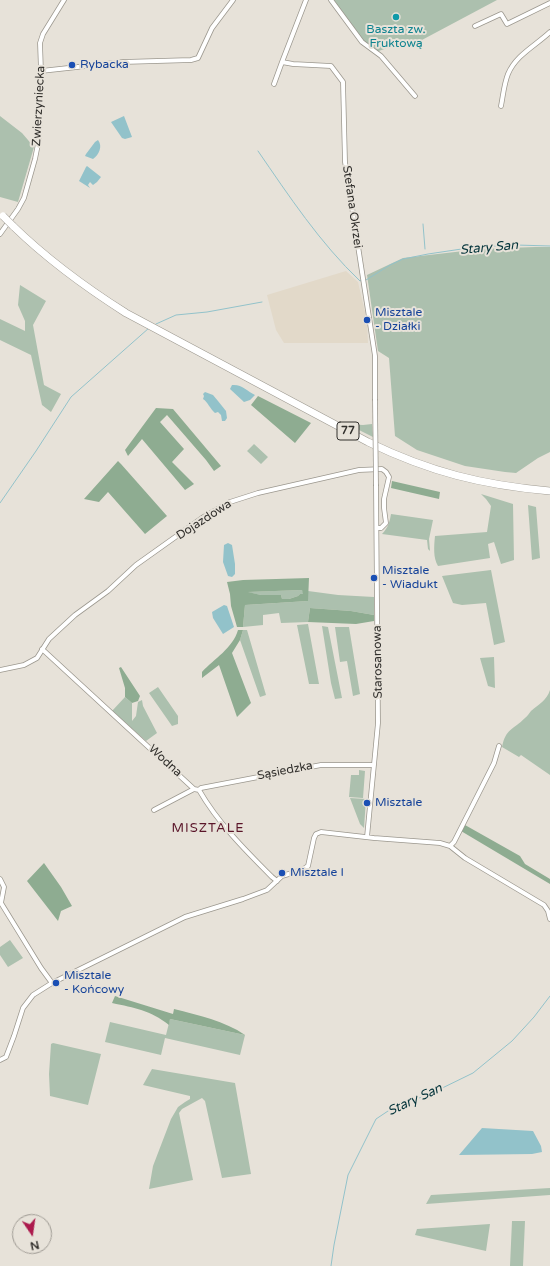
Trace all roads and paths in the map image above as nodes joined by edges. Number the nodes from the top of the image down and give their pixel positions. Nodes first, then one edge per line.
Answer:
1 (64, 0) edge
2 (233, 0) edge
3 (306, 0) edge
4 (331, 0) edge
5 (550, 3) edge
6 (475, 26) dead end
7 (550, 32) edge
8 (282, 62) junction
9 (41, 71) junction
10 (274, 84) dead end
11 (415, 96) dead end
12 (501, 106) dead end
13 (1, 215) edge
14 (0, 234) edge
15 (376, 486) joint
16 (550, 492) edge
17 (377, 528) junction
18 (42, 649) junction
19 (0, 670) edge
20 (499, 746) dead end
21 (374, 765) junction
22 (196, 789) junction
23 (154, 810) dead end
24 (367, 837) junction
25 (450, 846) junction
26 (0, 879) edge
27 (277, 880) junction
28 (550, 919) edge
29 (52, 983) junction
30 (0, 1060) edge

1 - 9 street, Zwierzyniecka
2 - 9 street
3 - 8 street
4 - 11 street
5 - 6 street
7 - 12 street
8 - 10 street
8 - 15 street, Stefana Okrzei, bridge
9 - 14 street, Zwierzyniecka
13 - 16 main road, 77, bridge
15 - 17 street, Starosanowa
17 - 18 street, Dojazdowa
17 - 21 street, Starosanowa
18 - 19 street, Dojazdowa
18 - 22 street, Wodna
20 - 25 street
21 - 22 street, Sąsiedzka
21 - 24 street, Starosanowa
22 - 23 street, Sąsiedzka
22 - 27 street, Wodna
24 - 25 street
24 - 27 street
25 - 28 street
26 - 29 street
27 - 29 street
29 - 30 street

